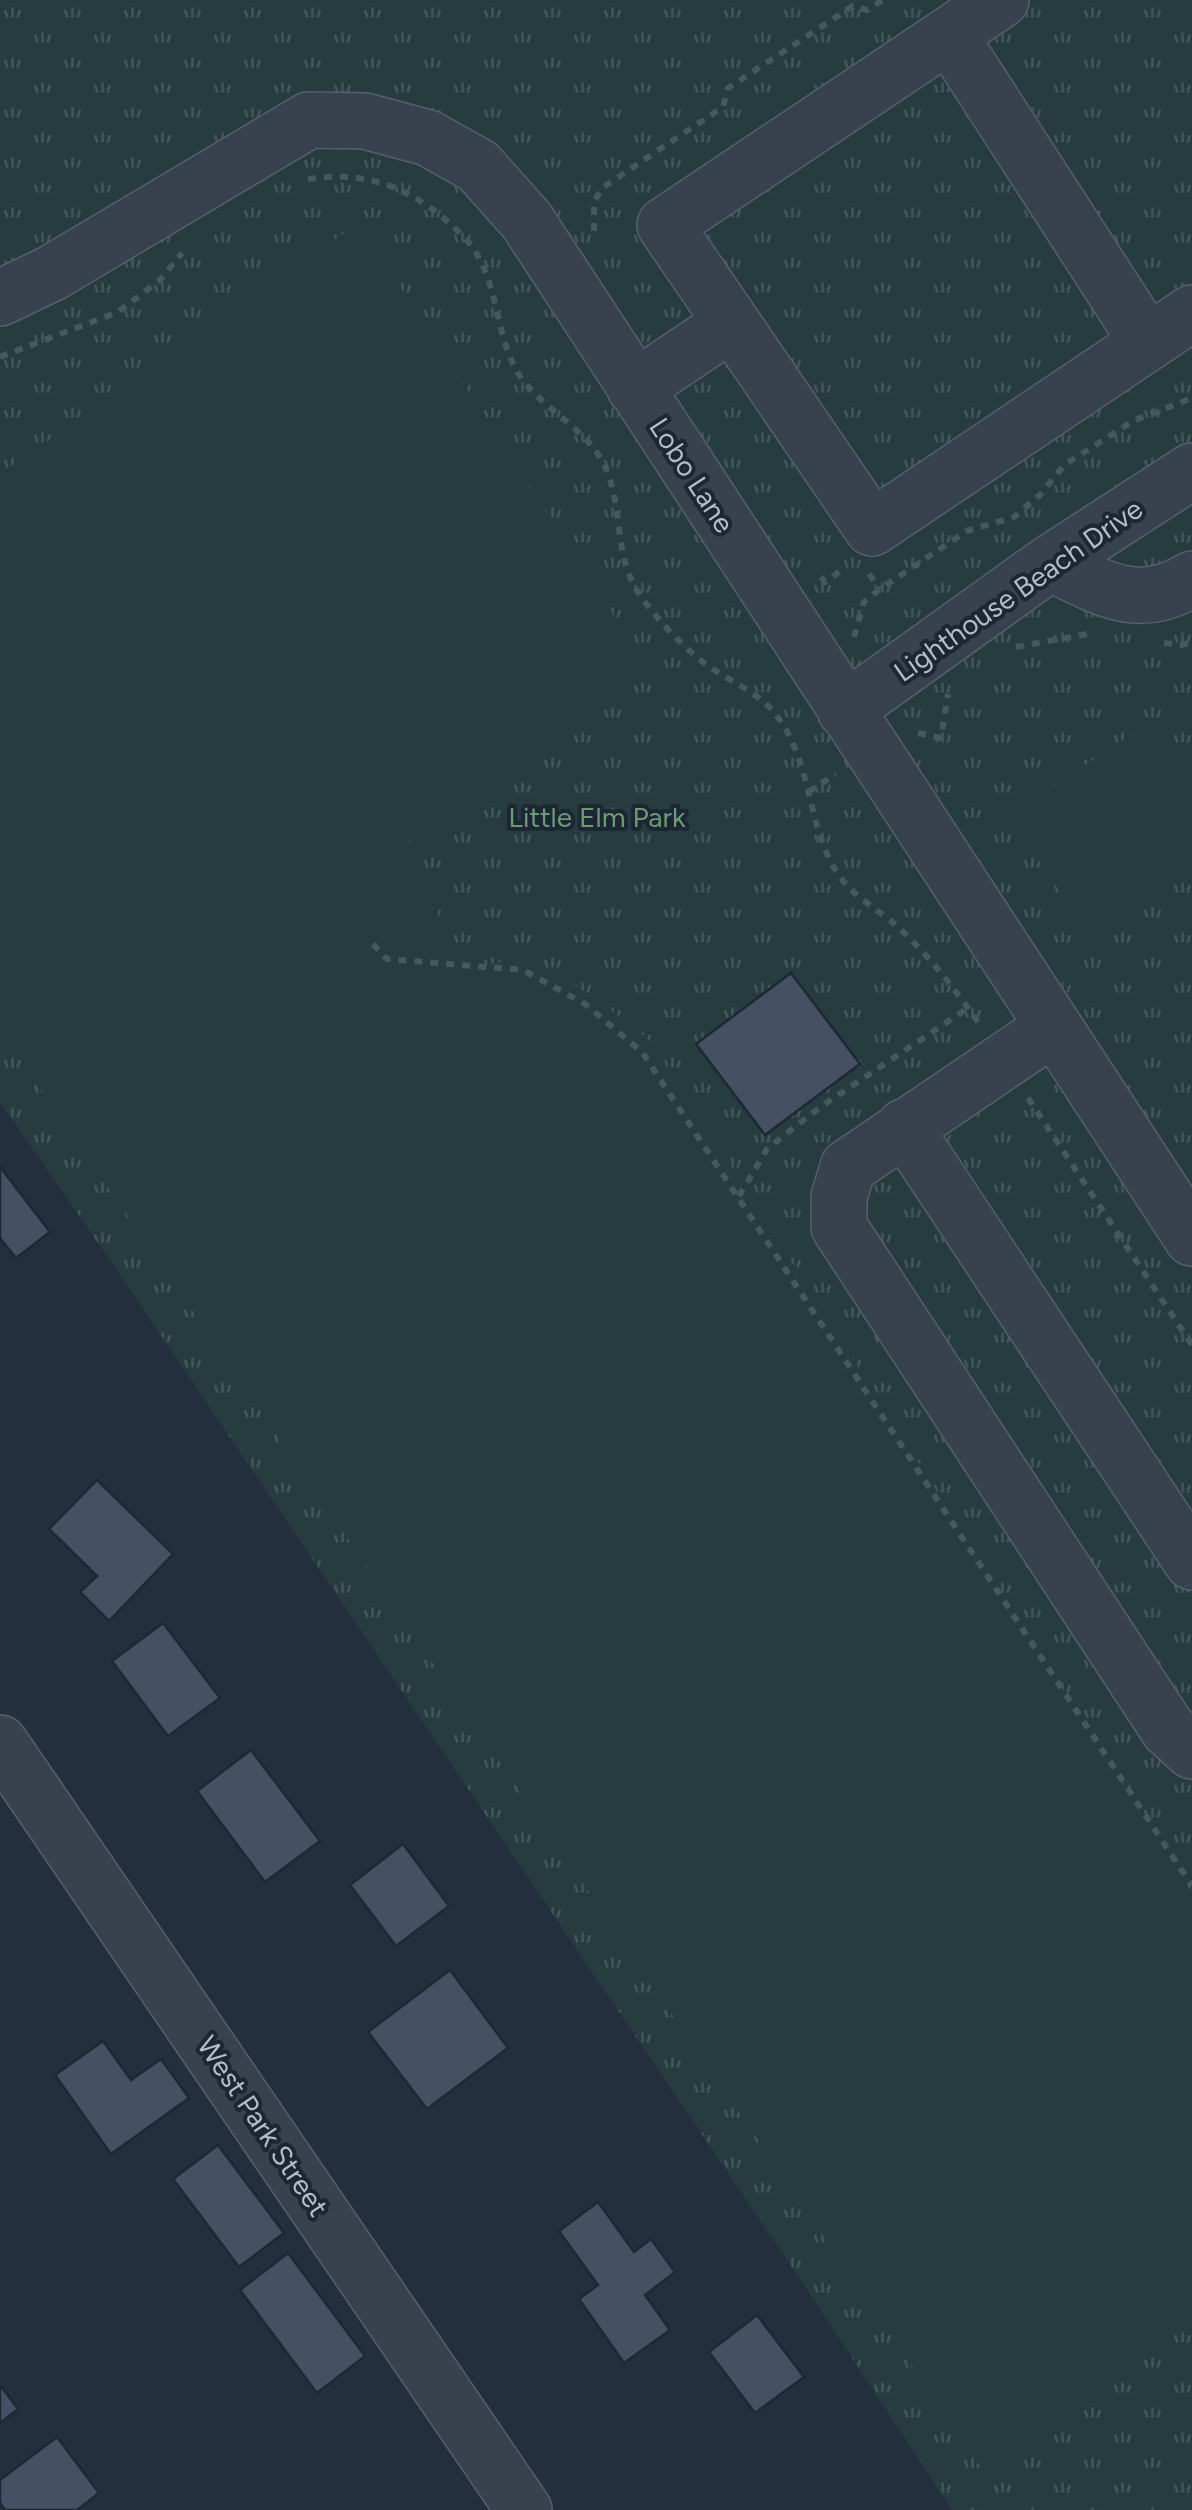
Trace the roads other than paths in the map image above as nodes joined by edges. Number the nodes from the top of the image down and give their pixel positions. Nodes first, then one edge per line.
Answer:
1 (1001, 0) edge
2 (949, 35) junction
3 (0, 298) edge
4 (732, 323) junction
5 (1170, 328) edge
6 (636, 388) junction
7 (1192, 471) edge
8 (1050, 563) junction
9 (1192, 578) edge
10 (845, 710) junction
11 (1054, 1027) junction
12 (904, 1127) junction
13 (1192, 1238) edge
14 (1192, 1562) edge
15 (0, 1743) edge
16 (1192, 1750) edge
17 (524, 2510) edge

1 - 2 street
2 - 4 street
2 - 5 street
3 - 6 street, Lobo Lane
4 - 5 street
4 - 6 street
6 - 10 street, Lobo Lane
7 - 8 street, Lighthouse Beach Drive
8 - 9 street
8 - 10 street, Lighthouse Beach Drive
10 - 11 street, Lobo Lane
11 - 12 street
11 - 13 street, Lobo Lane
12 - 14 street
12 - 16 street
15 - 17 street, West Park Street

